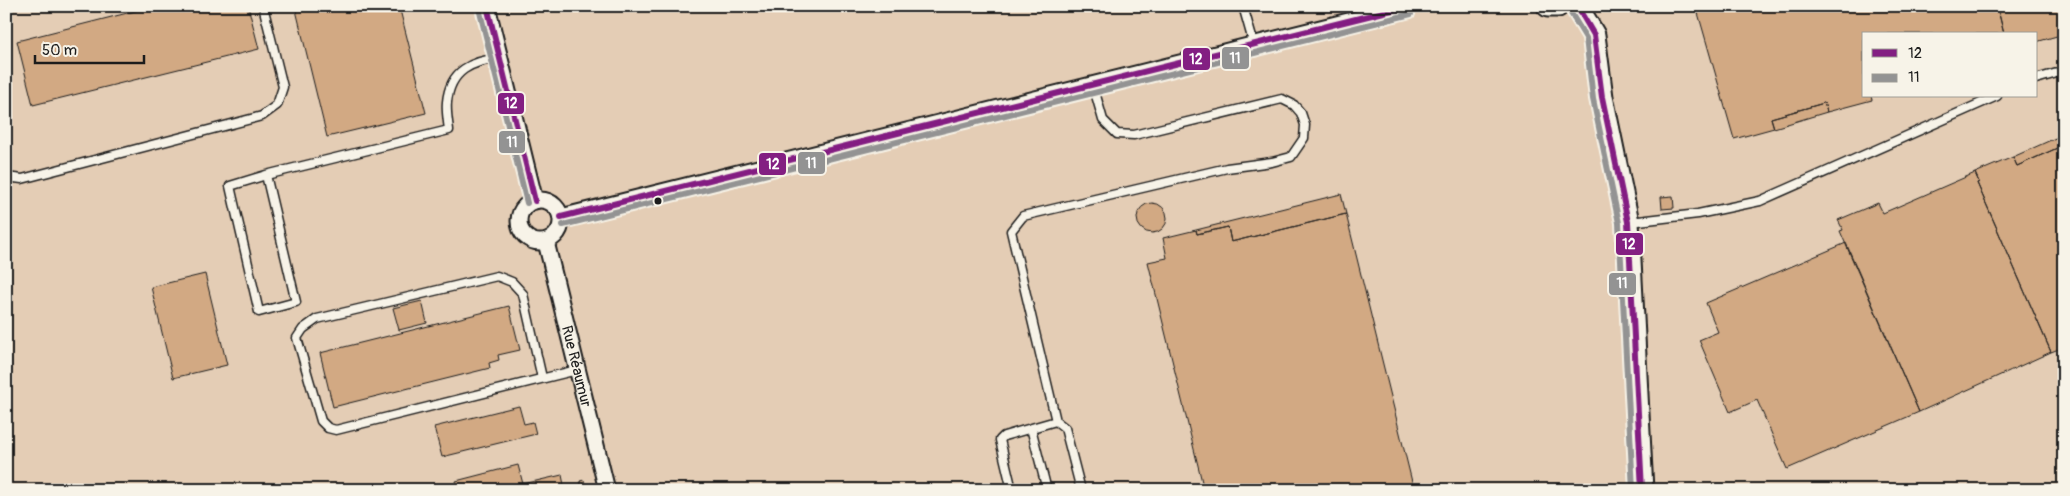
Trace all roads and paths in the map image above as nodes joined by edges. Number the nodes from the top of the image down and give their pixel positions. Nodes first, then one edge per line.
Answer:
1 (263, 6) edge
2 (487, 6) edge
3 (1243, 6) edge
4 (1408, 6) edge
5 (1548, 6) edge
6 (1558, 6) edge
7 (1577, 6) edge
8 (1254, 45) junction
9 (500, 58) junction
10 (2064, 71) edge
11 (2038, 78) edge
12 (1093, 85) junction
13 (1993, 98) edge
14 (266, 175) junction
15 (6, 177) edge
16 (535, 201) junction
17 (561, 217) junction
18 (1628, 222) junction
19 (546, 242) junction
20 (577, 370) junction
21 (542, 378) junction
22 (1056, 422) junction
23 (1031, 428) junction
24 (1642, 488) edge
25 (608, 490) edge
26 (1012, 490) edge
27 (1047, 490) edge
28 (1081, 490) edge

1 - 15 lane
2 - 9 street
3 - 8 lane
4 - 8 street
5 - 6 street
7 - 18 street
8 - 12 street
9 - 14 lane
9 - 16 street
10 - 11 lane
12 - 17 street
12 - 22 lane
13 - 18 lane
14 - 14 lane
16 - 17 street
16 - 19 street
17 - 19 street
18 - 24 street
19 - 20 street, Rue Réaumur
20 - 21 lane
20 - 25 street, Rue Réaumur
21 - 21 lane
22 - 23 lane
22 - 28 lane
23 - 26 lane
23 - 27 lane

